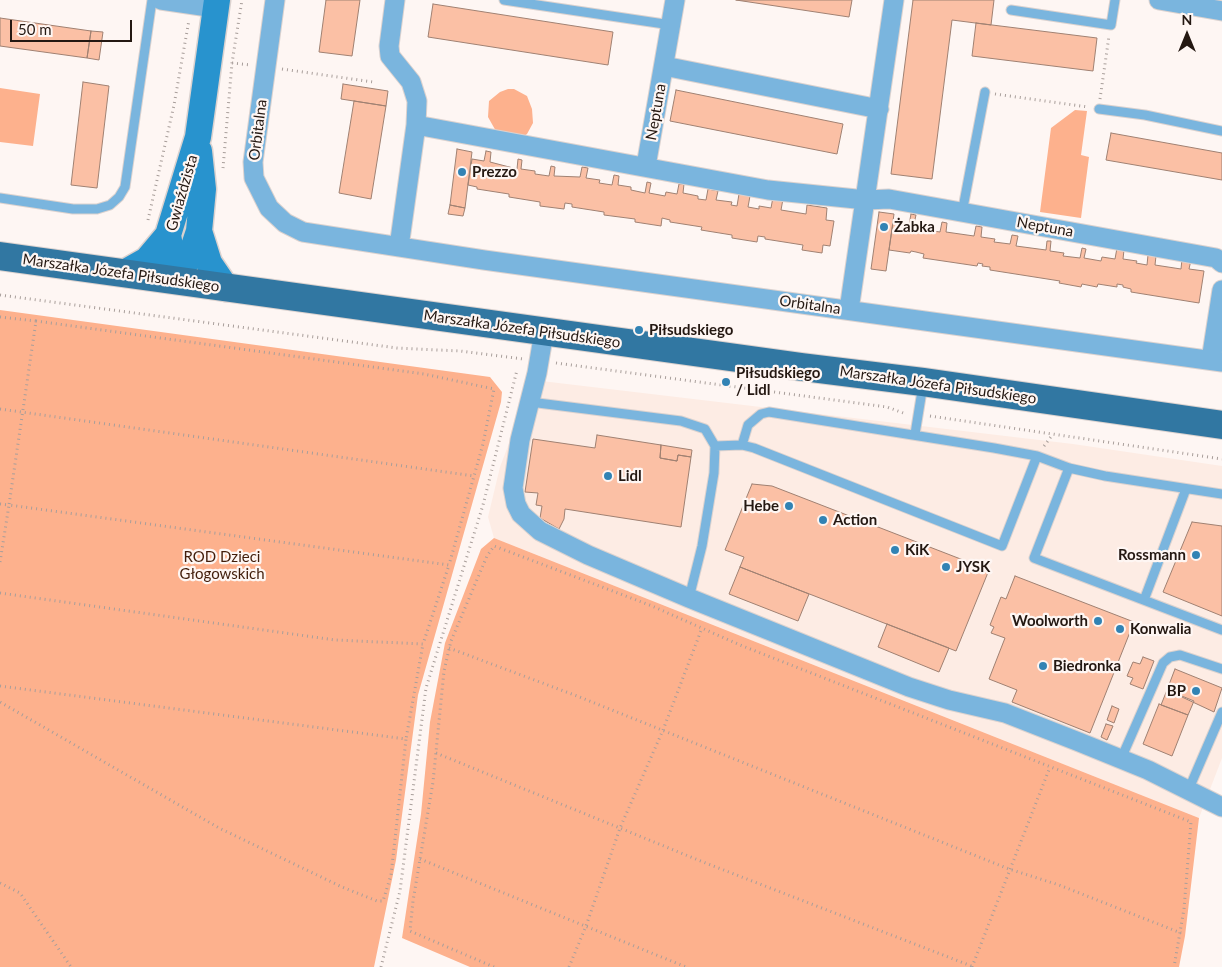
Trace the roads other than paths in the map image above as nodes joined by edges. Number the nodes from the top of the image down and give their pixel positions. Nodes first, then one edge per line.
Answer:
1 (152, 0) edge
2 (161, 0) edge
3 (275, 0) edge
4 (395, 0) edge
5 (504, 0) edge
6 (675, 0) edge
7 (894, 0) edge
8 (1115, 0) edge
9 (1159, 0) edge
10 (208, 4) edge
11 (1011, 10) dead end
12 (1222, 11) edge
13 (670, 25) junction
14 (664, 66) junction
15 (985, 92) road end
16 (1099, 108) road end
17 (878, 109) junction
18 (416, 125) junction
19 (1222, 132) edge
20 (198, 138) junction
21 (646, 166) junction
22 (0, 198) edge
23 (866, 200) junction
24 (962, 213) junction
25 (199, 231) junction
26 (168, 235) junction
27 (399, 247) junction
28 (0, 256) edge
29 (1222, 263) edge
30 (124, 273) junction
31 (176, 280) junction
32 (226, 288) junction
33 (1222, 290) edge
34 (849, 310) junction
35 (544, 332) junction
36 (1216, 361) edge
37 (923, 382) junction
38 (530, 402) junction
39 (1222, 425) edge
40 (914, 434) junction
41 (742, 445) junction
42 (715, 446) junction
43 (1037, 456) junction
44 (1069, 468) junction
45 (1186, 489) junction
46 (1222, 494) edge
47 (689, 598) junction
48 (1144, 600) junction
49 (1222, 630) edge
50 (1222, 669) edge
51 (1222, 712) edge
52 (1121, 759) junction
53 (1188, 791) junction
54 (1222, 806) edge

1 - 22 lane
2 - 10 street
3 - 27 street, Orbitalna
4 - 18 street
5 - 13 lane
6 - 13 street
7 - 17 street
8 - 11 lane
9 - 12 street
10 - 20 street, Gwiaździsta
13 - 14 street
14 - 17 street, Neptuna
14 - 21 street, Neptuna
15 - 24 lane
16 - 19 lane
17 - 23 street
18 - 21 street, Neptuna
18 - 27 street
20 - 25 street, Gwiaździsta
20 - 26 street, Gwiaździsta
21 - 23 street, Neptuna
23 - 24 street, Neptuna
23 - 34 street
24 - 29 street, Neptuna
25 - 31 street, Gwiaździsta
25 - 32 street
26 - 30 street
26 - 31 street, Gwiaździsta
27 - 34 street, Orbitalna
28 - 30 main road, Marszałka Józefa Piłsudskiego
30 - 31 main road, Marszałka Józefa Piłsudskiego
31 - 32 main road, Marszałka Józefa Piłsudskiego
32 - 35 main road, Marszałka Józefa Piłsudskiego
33 - 36 street
34 - 36 street, Orbitalna
35 - 37 main road, Marszałka Józefa Piłsudskiego
35 - 38 street
37 - 39 main road, Marszałka Józefa Piłsudskiego
37 - 40 lane
38 - 42 lane
38 - 47 street
40 - 41 lane
40 - 43 lane
41 - 42 lane
41 - 43 lane
42 - 47 lane
43 - 44 lane
44 - 45 lane
44 - 48 lane
45 - 46 lane
45 - 48 lane
47 - 52 street
48 - 49 lane
50 - 52 lane
51 - 53 lane
52 - 53 street
53 - 54 street

